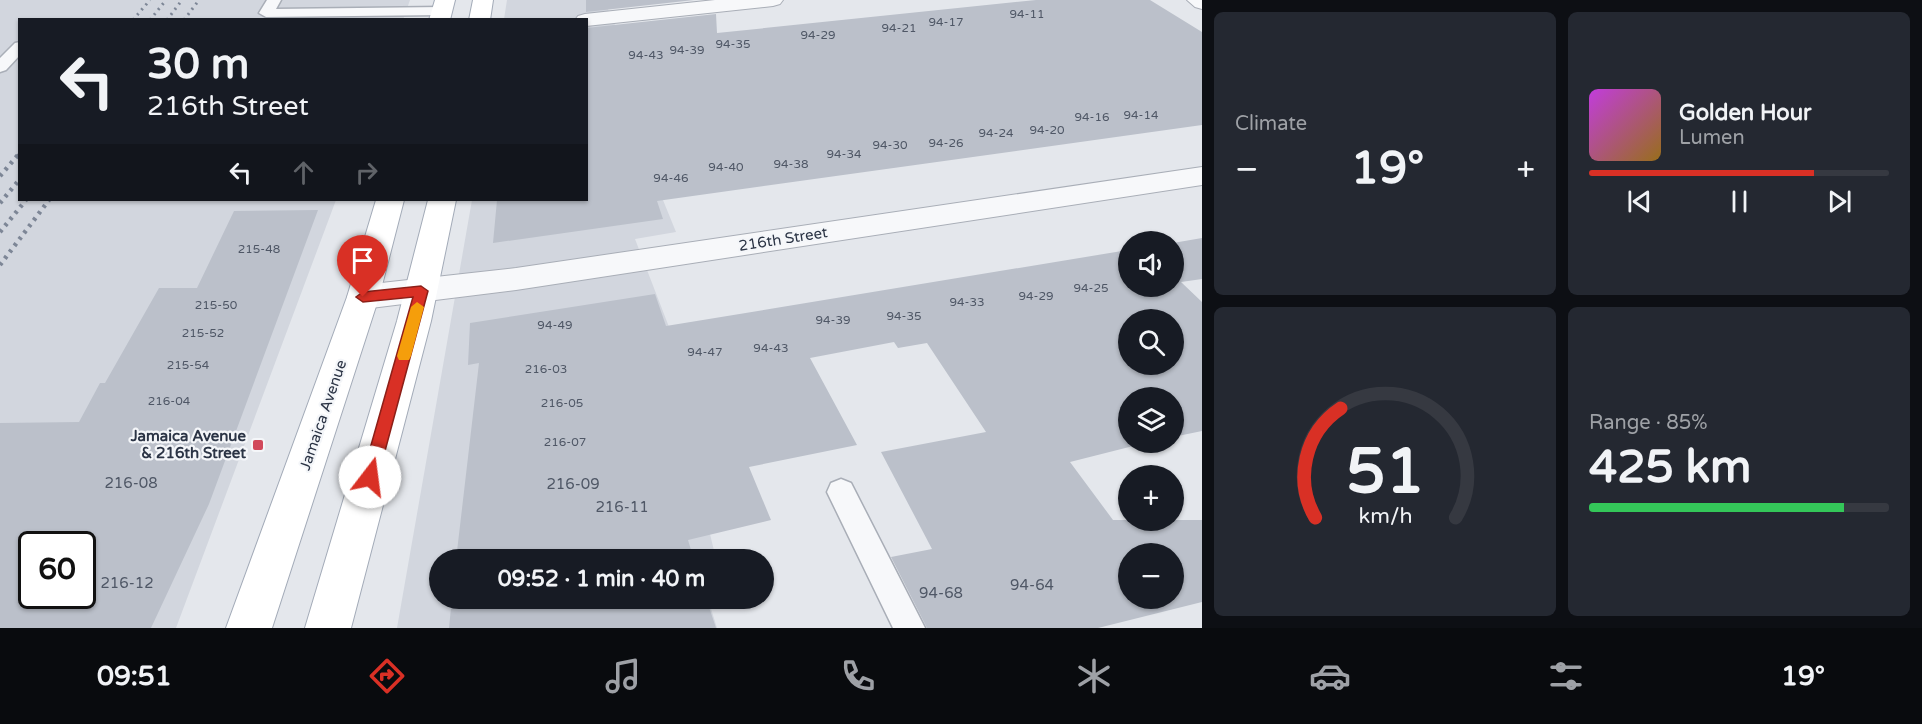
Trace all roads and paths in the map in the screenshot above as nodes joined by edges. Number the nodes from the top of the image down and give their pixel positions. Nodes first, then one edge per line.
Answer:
1 (274, 0) edge
2 (483, 0) edge
3 (773, 0) edge
4 (1197, 0) edge
5 (1202, 3) edge
6 (442, 10) edge
7 (479, 18) edge
8 (588, 20) edge
9 (18, 48) edge
10 (0, 67) edge
11 (1202, 176) edge
12 (390, 201) edge
13 (442, 201) edge
14 (421, 291) junction
15 (363, 297) junction
16 (841, 492) dead end
17 (249, 628) edge
18 (328, 628) edge
19 (909, 628) edge

1 - 6 lane
2 - 7 main road
3 - 8 street
4 - 5 street
9 - 10 lane
11 - 14 street, 216th Street
12 - 15 main road, Jamaica Avenue
13 - 14 main road
14 - 15 street, 216th Street
14 - 18 main road
15 - 17 main road, Jamaica Avenue
16 - 19 lane

